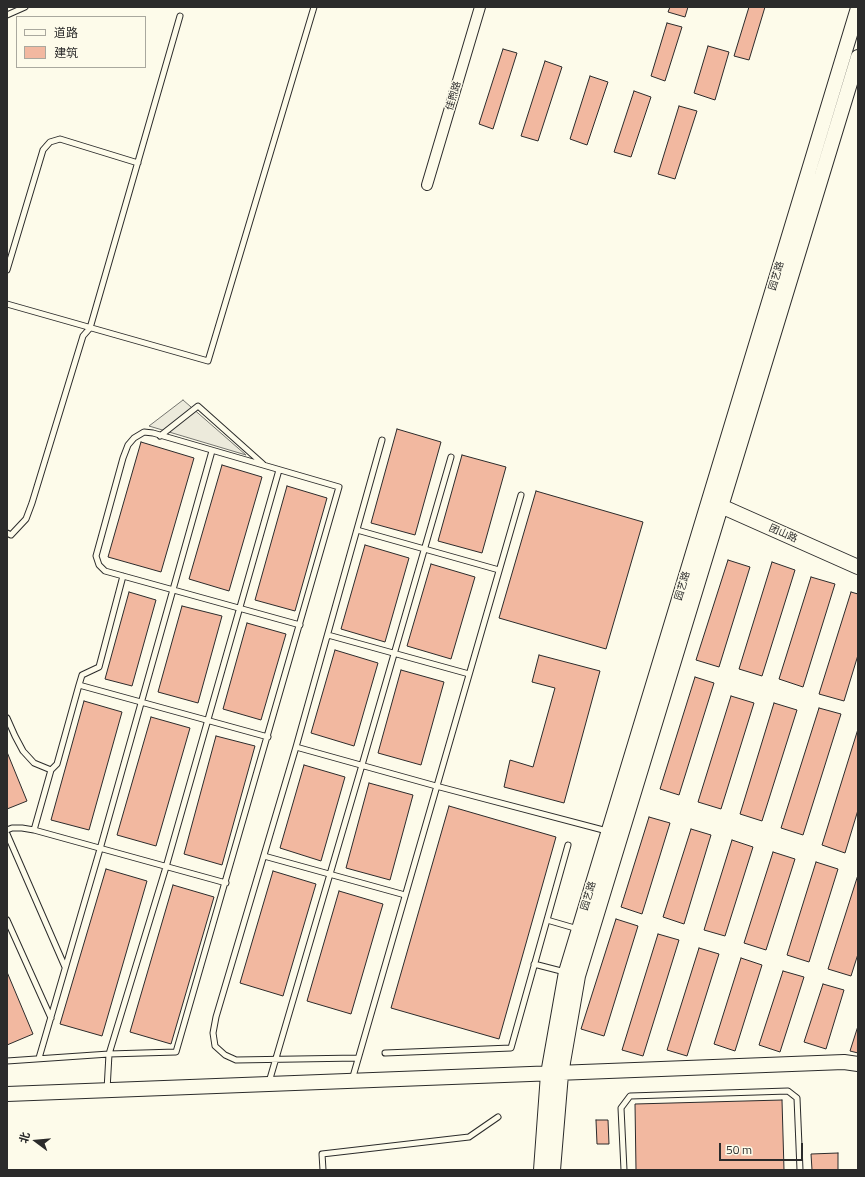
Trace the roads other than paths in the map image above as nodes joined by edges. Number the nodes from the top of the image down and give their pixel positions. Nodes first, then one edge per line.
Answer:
1 (25, 7) edge
2 (314, 7) edge
3 (480, 7) edge
4 (858, 8) edge
5 (7, 15) edge
6 (180, 16) dead end
7 (858, 57) edge
8 (138, 163) junction
9 (427, 185) dead end
10 (7, 270) edge
11 (7, 304) edge
12 (90, 328) junction
13 (160, 436) junction
14 (382, 440) dead end
15 (212, 451) junction
16 (451, 457) dead end
17 (265, 466) junction
18 (279, 470) junction
19 (521, 495) dead end
20 (709, 500) junction
21 (722, 507) junction
22 (357, 530) junction
23 (7, 533) edge
24 (425, 549) junction
25 (858, 567) edge
26 (499, 570) junction
27 (123, 576) junction
28 (173, 589) junction
29 (240, 608) junction
30 (300, 625) junction
31 (328, 635) junction
32 (394, 654) junction
33 (469, 674) junction
34 (79, 685) junction
35 (141, 702) junction
36 (7, 718) edge
37 (208, 720) junction
38 (268, 737) junction
39 (296, 747) junction
40 (362, 766) junction
41 (51, 770) junction
42 (436, 786) junction
43 (7, 830) edge
44 (34, 830) junction
45 (608, 832) junction
46 (7, 834) edge
47 (568, 845) dead end
48 (100, 849) junction
49 (264, 856) junction
50 (166, 867) junction
51 (330, 874) junction
52 (226, 883) junction
53 (405, 895) junction
54 (7, 920) edge
55 (547, 920) junction
56 (578, 929) junction
57 (534, 964) junction
58 (65, 967) junction
59 (566, 972) junction
60 (51, 1018) junction
61 (109, 1054) junction
62 (385, 1054) dead end
63 (39, 1058) junction
64 (358, 1058) junction
65 (276, 1059) junction
66 (7, 1061) edge
67 (858, 1064) edge
68 (555, 1074) junction
69 (352, 1082) junction
70 (268, 1085) junction
71 (107, 1091) junction
72 (7, 1094) edge
73 (498, 1117) dead end
74 (323, 1170) edge
75 (540, 1170) edge
76 (553, 1170) edge
77 (624, 1170) edge
78 (800, 1170) edge

1 - 5 lane
2 - 12 lane
3 - 9 street, 佳煦路
4 - 20 street, 园艺路
6 - 8 lane
7 - 21 street, 园艺路
8 - 10 lane
8 - 12 lane
11 - 12 lane
12 - 23 lane
13 - 15 lane
13 - 17 lane
13 - 27 lane
14 - 22 lane
15 - 17 lane
15 - 28 lane
16 - 24 lane
17 - 18 lane
18 - 29 lane
18 - 30 lane
19 - 26 lane
20 - 21 street, 团山路
20 - 45 street, 园艺路
21 - 25 street, 团山路
21 - 68 street, 园艺路
22 - 24 lane
22 - 31 lane
24 - 26 lane
24 - 32 lane
26 - 33 lane
27 - 28 lane
27 - 34 lane
28 - 29 lane
28 - 35 lane
29 - 30 lane
29 - 37 lane
30 - 38 lane
31 - 32 lane
31 - 39 lane
32 - 33 lane
32 - 40 lane
33 - 42 lane
34 - 35 lane
34 - 41 lane
35 - 37 lane
35 - 48 lane
36 - 41 lane
37 - 38 lane
37 - 50 lane
38 - 52 lane
39 - 40 lane
39 - 49 lane
40 - 42 lane
40 - 51 lane
41 - 44 lane
42 - 45 lane
42 - 53 lane
43 - 44 lane
44 - 48 lane
45 - 56 street, 园艺路
46 - 58 lane
47 - 55 lane
48 - 50 lane
48 - 58 lane
49 - 51 lane
49 - 65 lane
50 - 52 lane
50 - 61 lane
51 - 53 lane
51 - 65 lane
52 - 61 lane
53 - 64 lane
54 - 60 lane
55 - 56 lane
55 - 57 lane
56 - 59 street, 园艺路
57 - 59 lane
57 - 62 lane
58 - 60 lane
59 - 68 street, 园艺路
60 - 63 lane
61 - 63 lane
61 - 71 lane
63 - 66 lane
64 - 65 lane
64 - 69 lane
65 - 70 lane
67 - 68 street
68 - 69 street
68 - 75 street, 园艺路
68 - 76 street, 园艺路
69 - 70 street
70 - 71 street
71 - 72 street
73 - 74 lane
77 - 78 lane

